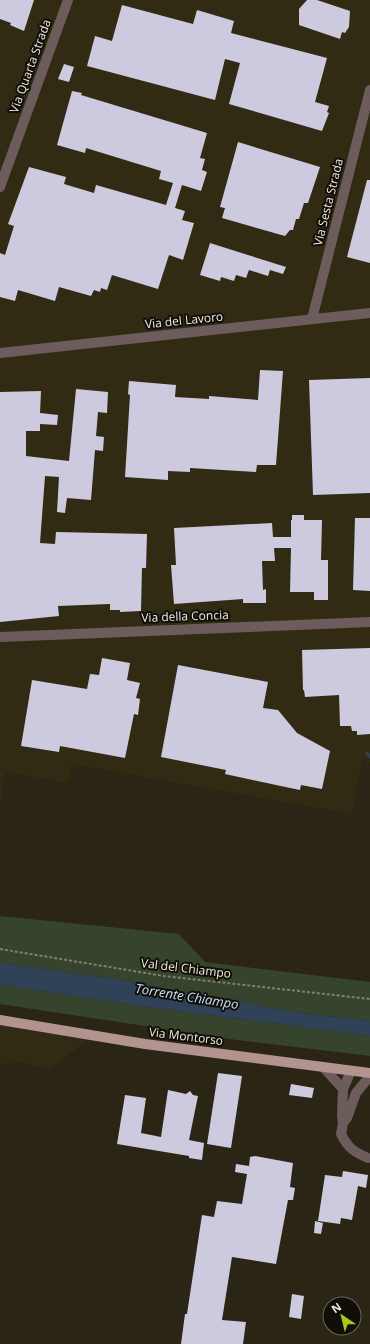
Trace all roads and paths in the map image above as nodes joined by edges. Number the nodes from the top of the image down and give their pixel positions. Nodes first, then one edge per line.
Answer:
1 (68, 0) edge
2 (370, 90) edge
3 (0, 187) edge
4 (370, 313) edge
5 (312, 320) junction
6 (0, 353) edge
7 (370, 622) edge
8 (0, 636) edge
9 (0, 949) edge
10 (370, 999) edge
11 (0, 1020) edge
12 (323, 1067) junction
13 (351, 1071) junction
14 (370, 1073) edge
15 (370, 1076) edge
16 (343, 1089) junction
17 (356, 1093) junction
18 (343, 1123) junction
19 (368, 1158) dead end

1 - 3 street, Via Quarta Strada
2 - 5 street, Via Sesta Strada
4 - 5 street, Via del Lavoro
5 - 6 street, Via del Lavoro
7 - 8 street, Via della Concia
9 - 10 path, Val del Chiampo
11 - 12 main road, Via Montorso
12 - 13 main road, Via Montorso
12 - 16 street
13 - 14 main road, Via Montorso
13 - 16 street
13 - 17 street
15 - 17 street
16 - 18 street
17 - 18 street
18 - 19 street

